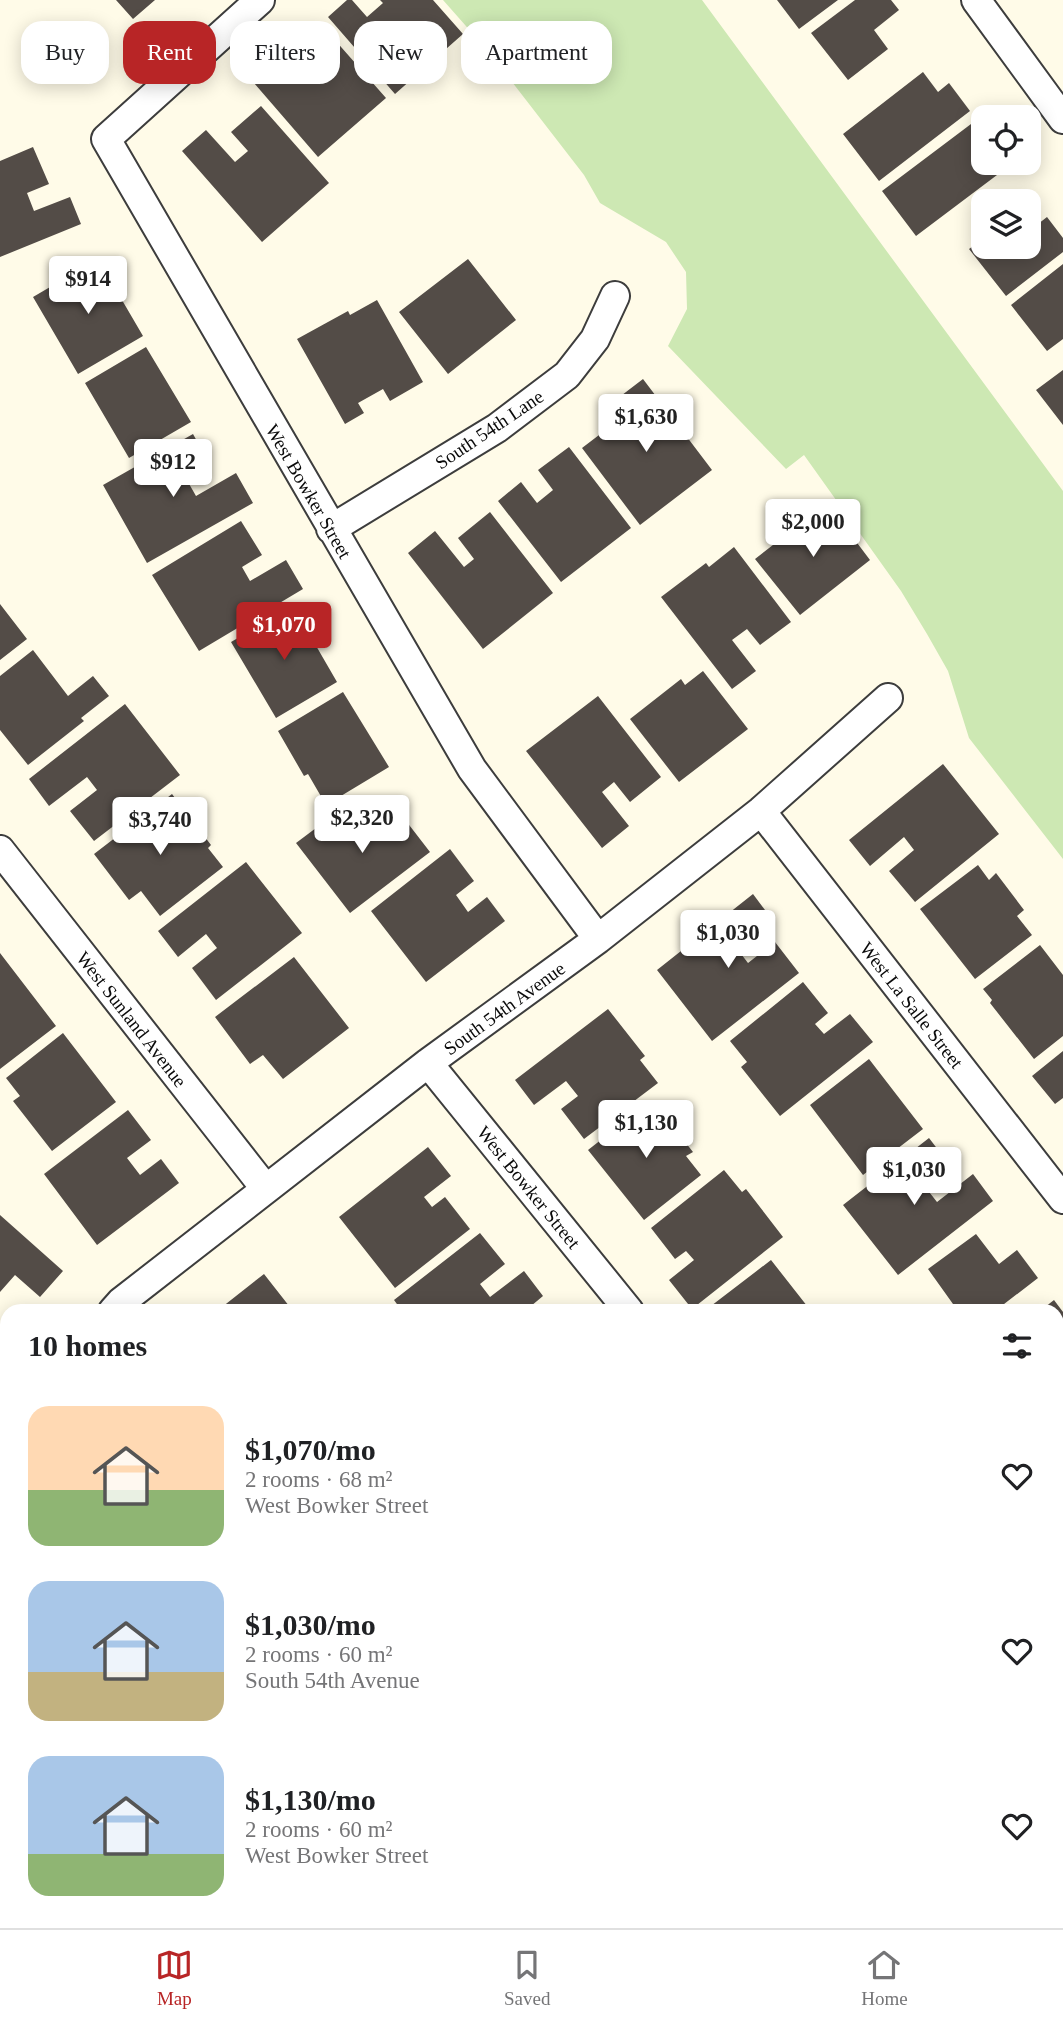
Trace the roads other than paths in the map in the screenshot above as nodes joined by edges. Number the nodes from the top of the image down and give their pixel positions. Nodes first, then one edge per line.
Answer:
1 (260, 0) edge
2 (976, 0) edge
3 (1063, 119) edge
4 (615, 296) dead end
5 (331, 528) junction
6 (888, 698) dead end
7 (761, 811) junction
8 (0, 850) edge
9 (598, 939) junction
10 (428, 1063) junction
11 (265, 1188) junction
12 (1063, 1199) edge
13 (119, 1304) edge
14 (623, 1304) edge

1 - 5 street, West Bowker Street
2 - 3 street
4 - 5 street, South 54th Lane
5 - 9 street, West Bowker Street
6 - 7 street, South 54th Avenue
7 - 9 street, South 54th Avenue
7 - 12 street, West La Salle Street
8 - 11 street, West Sunland Avenue
9 - 10 street, South 54th Avenue
10 - 11 street, South 54th Avenue
10 - 14 street, West Bowker Street
11 - 13 street, South 54th Avenue

